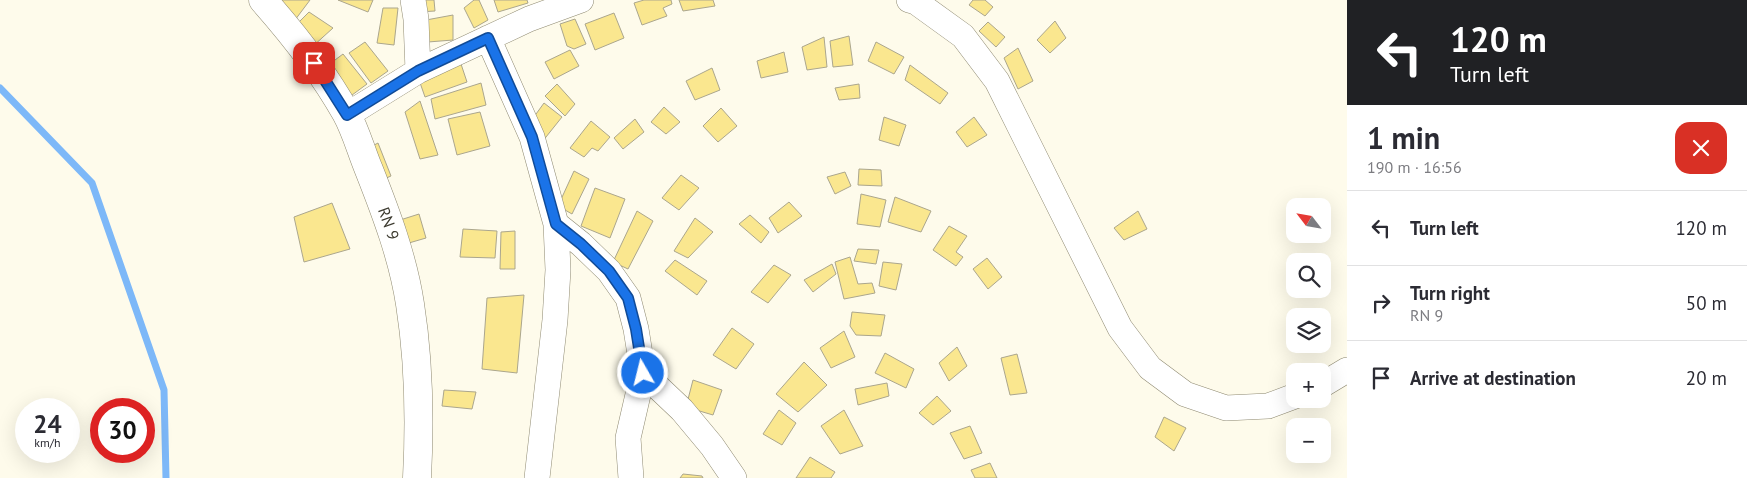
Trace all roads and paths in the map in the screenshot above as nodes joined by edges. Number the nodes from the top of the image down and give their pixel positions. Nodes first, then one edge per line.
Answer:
1 (263, 0) edge
2 (413, 0) edge
3 (581, 0) edge
4 (909, 0) edge
5 (488, 38) junction
6 (418, 71) junction
7 (347, 115) junction
8 (556, 224) junction
9 (1347, 370) edge
10 (643, 373) junction
11 (1331, 380) edge
12 (1286, 399) edge
13 (417, 478) edge
14 (537, 478) edge
15 (631, 478) edge
16 (734, 478) edge

1 - 7 main road, RN 9 / RN 9
2 - 6 street
3 - 5 street
4 - 12 street
5 - 6 street
5 - 8 street
6 - 7 street
7 - 13 main road, RN 9 / RN 9
8 - 10 street
8 - 14 street
9 - 11 street
10 - 15 street
10 - 16 street

